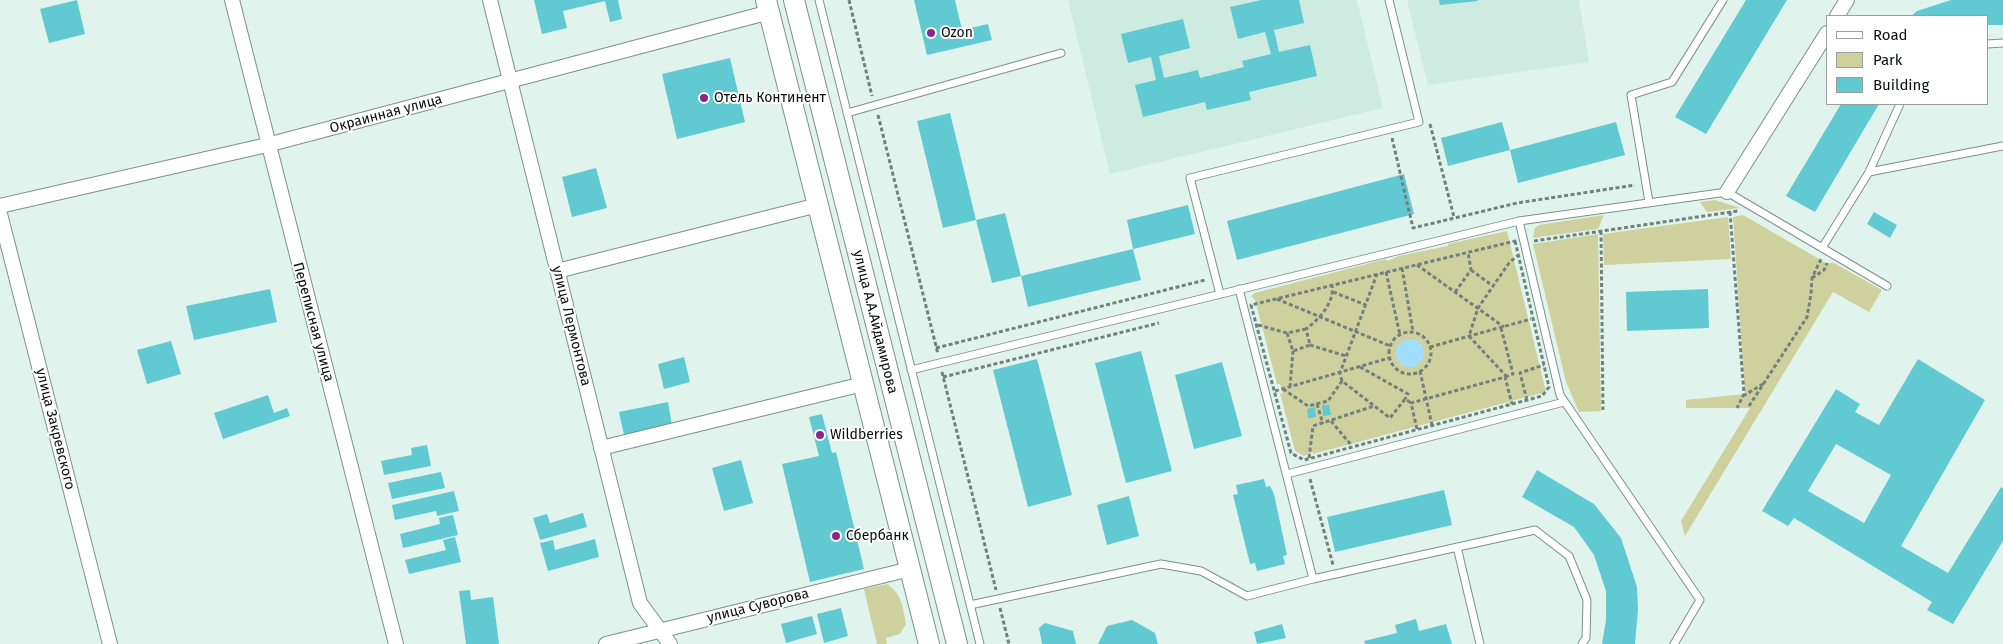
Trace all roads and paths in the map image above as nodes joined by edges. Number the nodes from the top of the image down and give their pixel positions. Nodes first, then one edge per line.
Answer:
1 (232, 0) edge
2 (490, 0) edge
3 (794, 0) edge
4 (819, 0) edge
5 (849, 0) edge
6 (1389, 0) edge
7 (1723, 0) edge
8 (1847, 0) edge
9 (768, 6) edge
10 (1838, 15) edge
11 (1826, 35) edge
12 (2003, 43) edge
13 (1988, 44) edge
14 (1061, 53) dead end
15 (509, 81) junction
16 (872, 96) dead end
17 (1900, 105) edge
18 (847, 112) junction
19 (878, 115) dead end
20 (1430, 123) dead end
21 (1390, 129) junction
22 (267, 145) junction
23 (2003, 146) edge
24 (1869, 172) junction
25 (1646, 184) junction
26 (1726, 192) junction
27 (1649, 202) junction
28 (818, 205) junction
29 (0, 206) edge
30 (1741, 210) dead end
31 (1730, 212) junction
32 (0, 214) edge
33 (1454, 217) junction
34 (1519, 220) junction
35 (1601, 231) junction
36 (1533, 241) dead end
37 (1822, 248) junction
38 (1468, 252) junction
39 (1813, 253) dead end
40 (1518, 255) junction
41 (1821, 258) junction
42 (1416, 265) junction
43 (1402, 268) junction
44 (1471, 270) junction
45 (557, 271) junction
46 (1386, 272) junction
47 (1378, 274) junction
48 (1216, 277) junction
49 (1812, 278) junction
50 (1332, 285) junction
51 (1493, 286) junction
52 (1887, 286) dead end
53 (1239, 289) junction
54 (1333, 292) junction
55 (1455, 292) junction
56 (1220, 294) junction
57 (1277, 299) junction
58 (1366, 305) junction
59 (1478, 308) junction
60 (1321, 317) junction
61 (1533, 319) junction
62 (1169, 320) dead end
63 (1256, 324) junction
64 (1503, 327) junction
65 (1306, 329) junction
66 (1356, 331) junction
67 (1413, 332) junction
68 (1287, 333) junction
69 (1400, 335) junction
70 (1469, 336) junction
71 (1310, 345) junction
72 (1390, 346) junction
73 (1430, 347) junction
74 (936, 348) junction
75 (1293, 351) junction
76 (1346, 356) junction
77 (1389, 358) junction
78 (940, 365) junction
79 (1544, 365) junction
80 (1360, 367) junction
81 (911, 370) junction
82 (1420, 371) junction
83 (1520, 372) junction
84 (1340, 373) junction
85 (1513, 374) junction
86 (943, 377) junction
87 (1506, 377) junction
88 (1342, 381) junction
89 (1764, 383) junction
90 (864, 384) junction
91 (1290, 387) junction
92 (1283, 389) junction
93 (1274, 392) junction
94 (1743, 396) junction
95 (1426, 398) junction
96 (1405, 399) junction
97 (1527, 400) junction
98 (1564, 402) junction
99 (1411, 403) junction
100 (1318, 404) junction
101 (1512, 404) junction
102 (1374, 406) junction
103 (1749, 406) dead end
104 (1737, 408) dead end
105 (1603, 410) dead end
106 (1331, 421) junction
107 (1323, 424) junction
108 (1432, 425) junction
109 (1417, 430) junction
110 (1352, 447) junction
111 (601, 448) junction
112 (1309, 458) junction
113 (1307, 469) junction
114 (1287, 474) junction
115 (1457, 547) junction
116 (910, 569) junction
117 (1335, 574) junction
118 (1313, 579) junction
119 (998, 599) junction
120 (970, 605) junction
121 (660, 630) junction
122 (110, 644) edge
123 (396, 644) edge
124 (606, 644) edge
125 (670, 644) edge
126 (929, 644) edge
127 (957, 644) edge
128 (980, 644) edge
129 (1010, 644) edge
130 (1480, 644) edge
131 (1582, 644) edge
132 (1674, 644) edge

1 - 22 street, Переписная улица
2 - 15 street, улица Лермонтова
3 - 127 main road, улица А.А.Айдамирова
4 - 18 lane
5 - 16 path
6 - 21 lane
7 - 25 lane
8 - 10 street
9 - 15 street, Окраинная улица
9 - 28 main road, улица А.А.Айдамирова
11 - 26 street
12 - 13 lane
14 - 18 lane
15 - 22 street, Окраинная улица
15 - 45 street, улица Лермонтова
17 - 24 lane
18 - 81 lane
19 - 74 path
20 - 33 path
21 - 33 path
21 - 48 lane
22 - 29 street, Окраинная улица
22 - 123 street, Переписная улица
23 - 24 lane
24 - 37 lane
25 - 27 lane
25 - 33 path
26 - 27 lane
26 - 37 lane
27 - 34 lane
28 - 45 street
28 - 90 main road, улица А.А.Айдамирова
30 - 31 path
31 - 35 path
31 - 94 path
32 - 122 street, улица Закревского
34 - 53 lane
34 - 98 lane
35 - 36 path
35 - 105 path
37 - 52 lane
38 - 40 path
38 - 42 path
38 - 44 path
39 - 41 path
40 - 51 path
40 - 61 path
41 - 49 path
41 - 49 path
42 - 43 path
42 - 55 path
43 - 46 path
43 - 67 path
44 - 51 path
44 - 55 path
45 - 111 street, улица Лермонтова
46 - 47 path
46 - 69 path
47 - 50 path
47 - 58 path
48 - 56 lane
48 - 74 path
49 - 89 path
50 - 54 path
50 - 57 path
51 - 59 path
53 - 56 lane
53 - 114 lane
54 - 58 path
54 - 60 path
55 - 59 path
56 - 78 lane
57 - 60 path
57 - 63 path
58 - 66 path
59 - 64 path
59 - 70 path
60 - 65 path
60 - 66 path
61 - 64 path
61 - 79 path
62 - 86 path
63 - 68 path
63 - 93 path
64 - 70 path
64 - 85 path
65 - 68 path
65 - 71 path
66 - 72 path
66 - 76 path
67 - 69 path
67 - 73 path
68 - 75 path
69 - 72 path
70 - 73 path
70 - 87 path
71 - 75 path
71 - 76 path
72 - 77 path
73 - 82 path
74 - 78 path
75 - 91 path
76 - 84 path
77 - 80 path
77 - 82 path
78 - 81 lane
78 - 86 path
79 - 83 path
79 - 97 path
80 - 84 path
80 - 96 path
81 - 120 lane
82 - 95 path
83 - 85 path
83 - 97 path
84 - 88 path
84 - 91 path
85 - 87 path
86 - 119 path
87 - 95 path
87 - 101 path
88 - 100 path
88 - 102 path
89 - 94 path
89 - 103 path
90 - 111 street
90 - 116 main road, улица А.А.Айдамирова
91 - 92 path
92 - 93 path
92 - 100 path
93 - 112 path
94 - 104 path
95 - 99 path
95 - 108 path
96 - 99 path
96 - 102 path
97 - 101 path
98 - 113 lane
98 - 132 lane
99 - 109 path
100 - 107 path
101 - 108 path
102 - 106 path
106 - 107 path
106 - 110 path
107 - 112 path
108 - 109 path
109 - 110 path
110 - 112 path
111 - 121 street, улица Лермонтова
113 - 114 lane
113 - 117 path
114 - 118 lane
115 - 117 lane
115 - 130 lane
115 - 131 lane
116 - 121 street, улица Суворова
116 - 126 main road, улица А.А.Айдамирова
117 - 118 lane
118 - 119 lane
119 - 120 lane
119 - 129 path
120 - 128 lane
121 - 124 street, улица Суворова
121 - 125 street, улица Лермонтова

